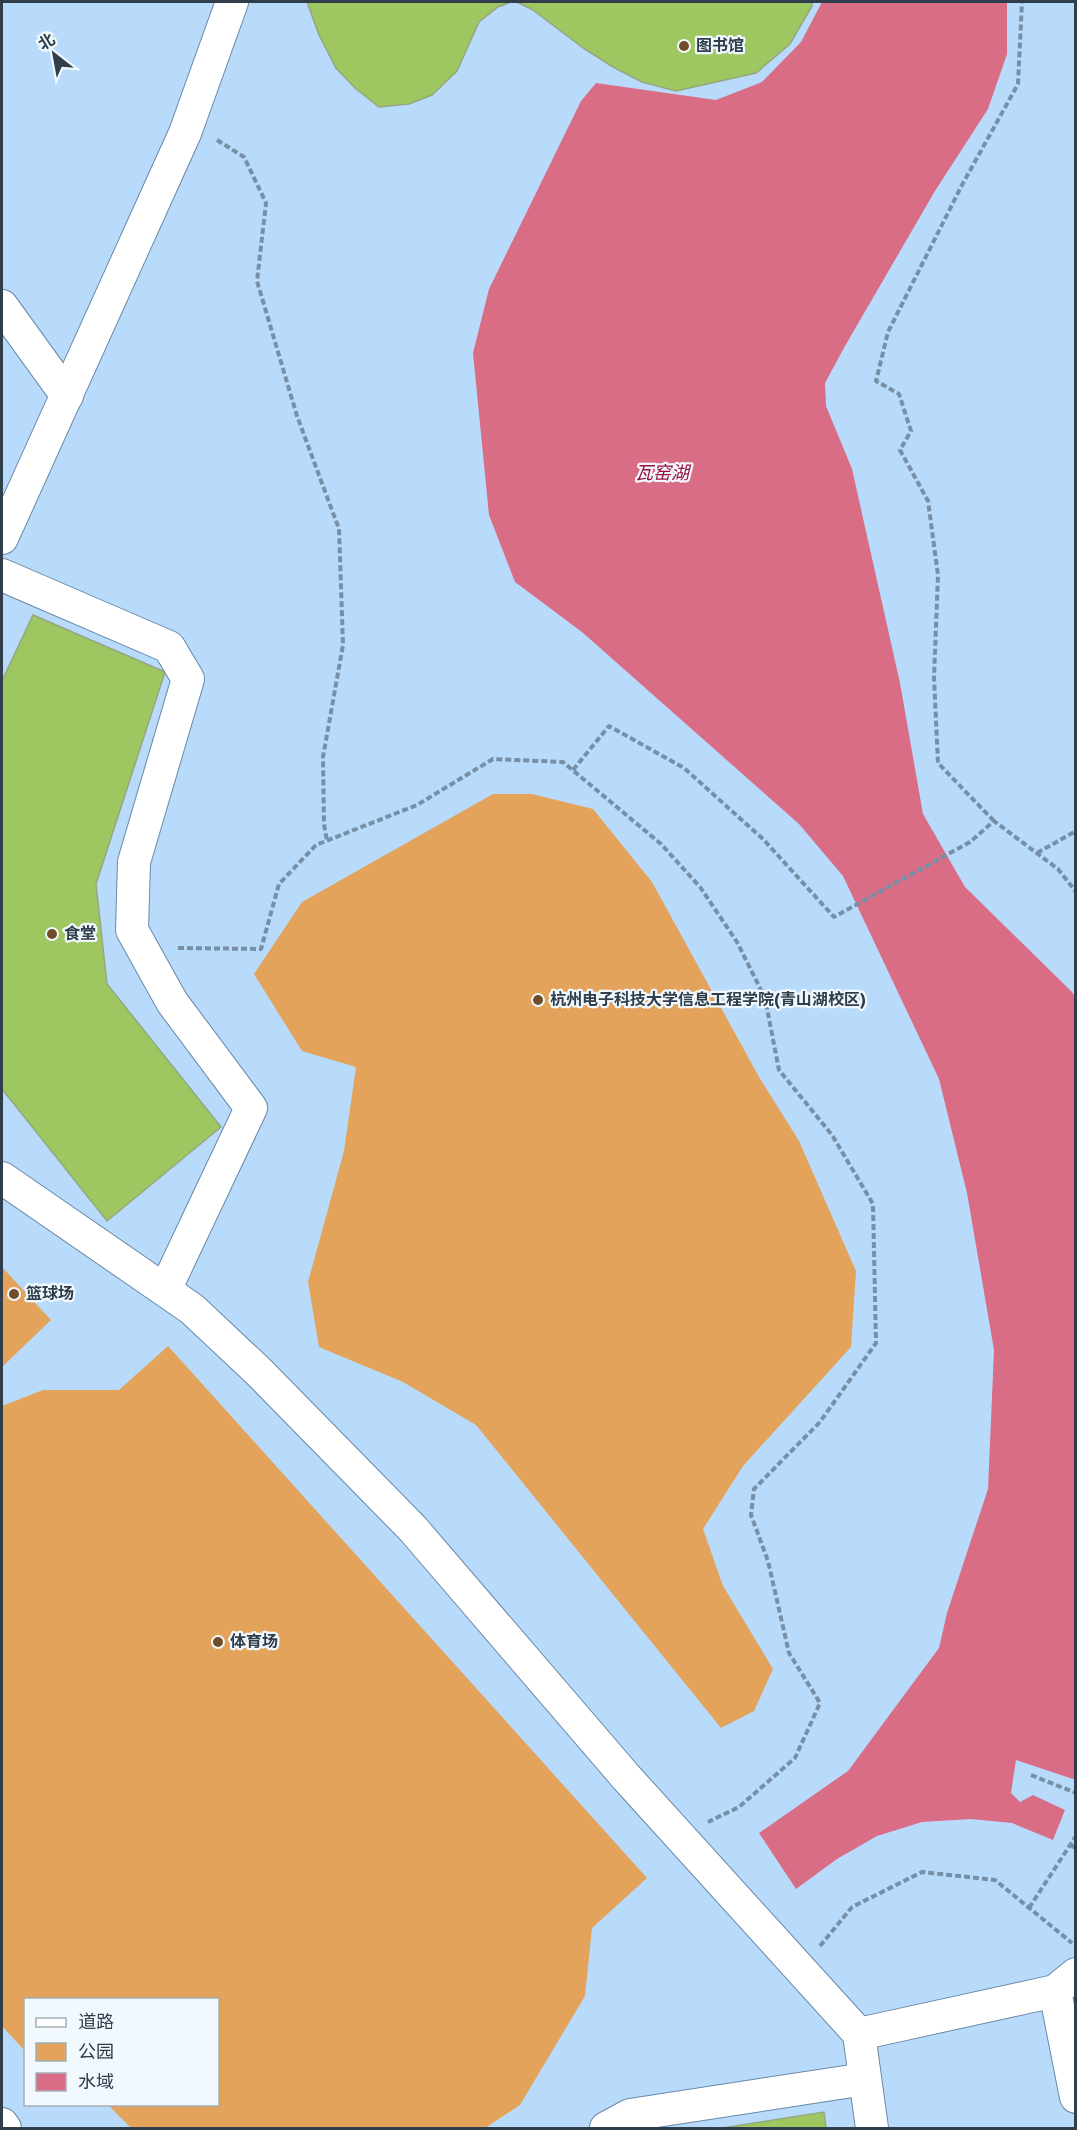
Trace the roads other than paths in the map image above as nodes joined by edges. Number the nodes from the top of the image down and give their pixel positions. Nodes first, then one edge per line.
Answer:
1 (232, 2) edge
2 (2, 306) edge
3 (67, 396) junction
4 (2, 538) edge
5 (2, 575) edge
6 (2, 1178) edge
7 (165, 1290) junction
8 (1065, 1982) edge
9 (859, 2034) junction
10 (865, 2079) junction
11 (1076, 2097) edge
12 (2, 2124) edge
13 (5, 2128) edge
14 (606, 2128) edge
15 (872, 2128) edge

1 - 3 street
2 - 3 street
3 - 4 street
5 - 7 street
6 - 7 street
7 - 9 street
8 - 9 street
8 - 11 street
9 - 10 street
10 - 14 street
10 - 15 street
12 - 13 street

